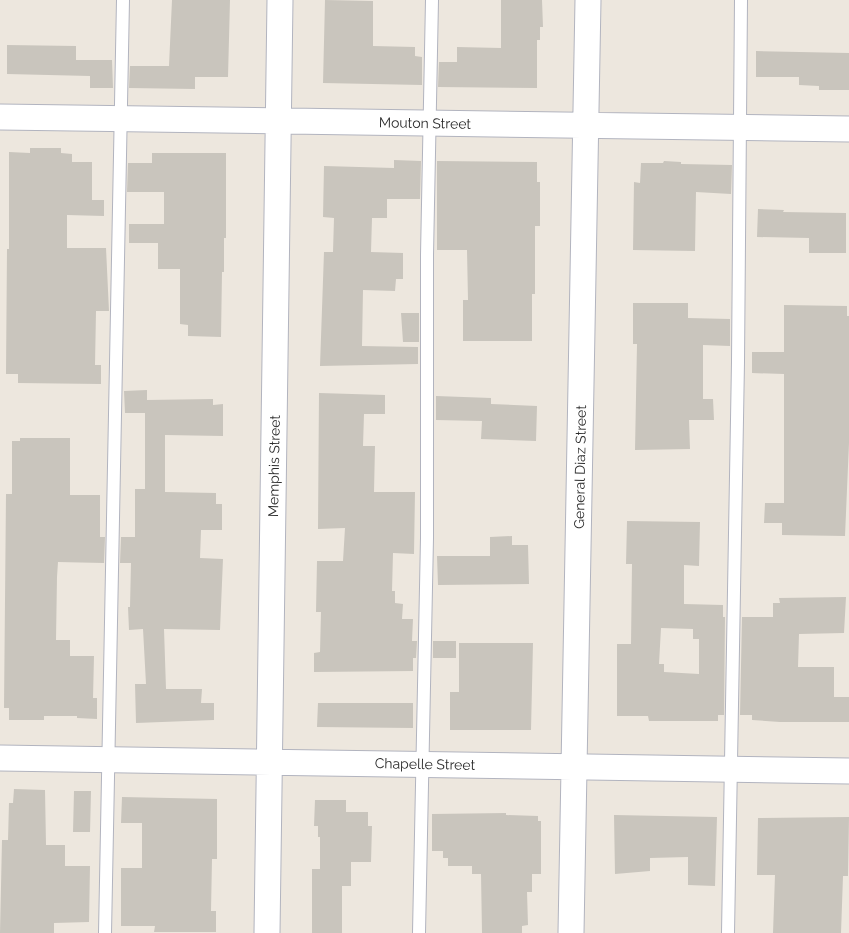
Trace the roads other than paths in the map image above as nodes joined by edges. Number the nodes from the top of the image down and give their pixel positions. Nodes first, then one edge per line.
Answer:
1 (123, 0) edge
2 (280, 0) edge
3 (432, 0) edge
4 (588, 0) edge
5 (741, 0) edge
6 (0, 117) edge
7 (121, 119) junction
8 (278, 121) junction
9 (430, 123) junction
10 (587, 125) junction
11 (740, 128) junction
12 (849, 129) edge
13 (0, 758) edge
14 (108, 760) junction
15 (270, 762) junction
16 (422, 764) junction
17 (574, 767) junction
18 (730, 769) junction
19 (849, 770) edge
20 (105, 933) edge
21 (267, 933) edge
22 (419, 933) edge
23 (570, 933) edge
24 (728, 933) edge

1 - 7 lane
2 - 8 street, Memphis Street
3 - 9 lane
4 - 10 street, General Diaz Street
5 - 11 lane
6 - 7 street, Mouton Street
7 - 8 street, Mouton Street
7 - 14 lane
8 - 9 street, Mouton Street
8 - 15 street, Memphis Street
9 - 10 street, Mouton Street
9 - 16 lane
10 - 11 street, Mouton Street
10 - 17 street, General Diaz Street
11 - 12 street, Mouton Street
11 - 18 lane
13 - 14 street, Chapelle Street
14 - 15 street, Chapelle Street
14 - 20 lane
15 - 16 street, Chapelle Street
15 - 21 street, Memphis Street
16 - 17 street, Chapelle Street
16 - 22 lane
17 - 18 street, Chapelle Street
17 - 23 street, General Diaz Street
18 - 19 street, Chapelle Street
18 - 24 lane

